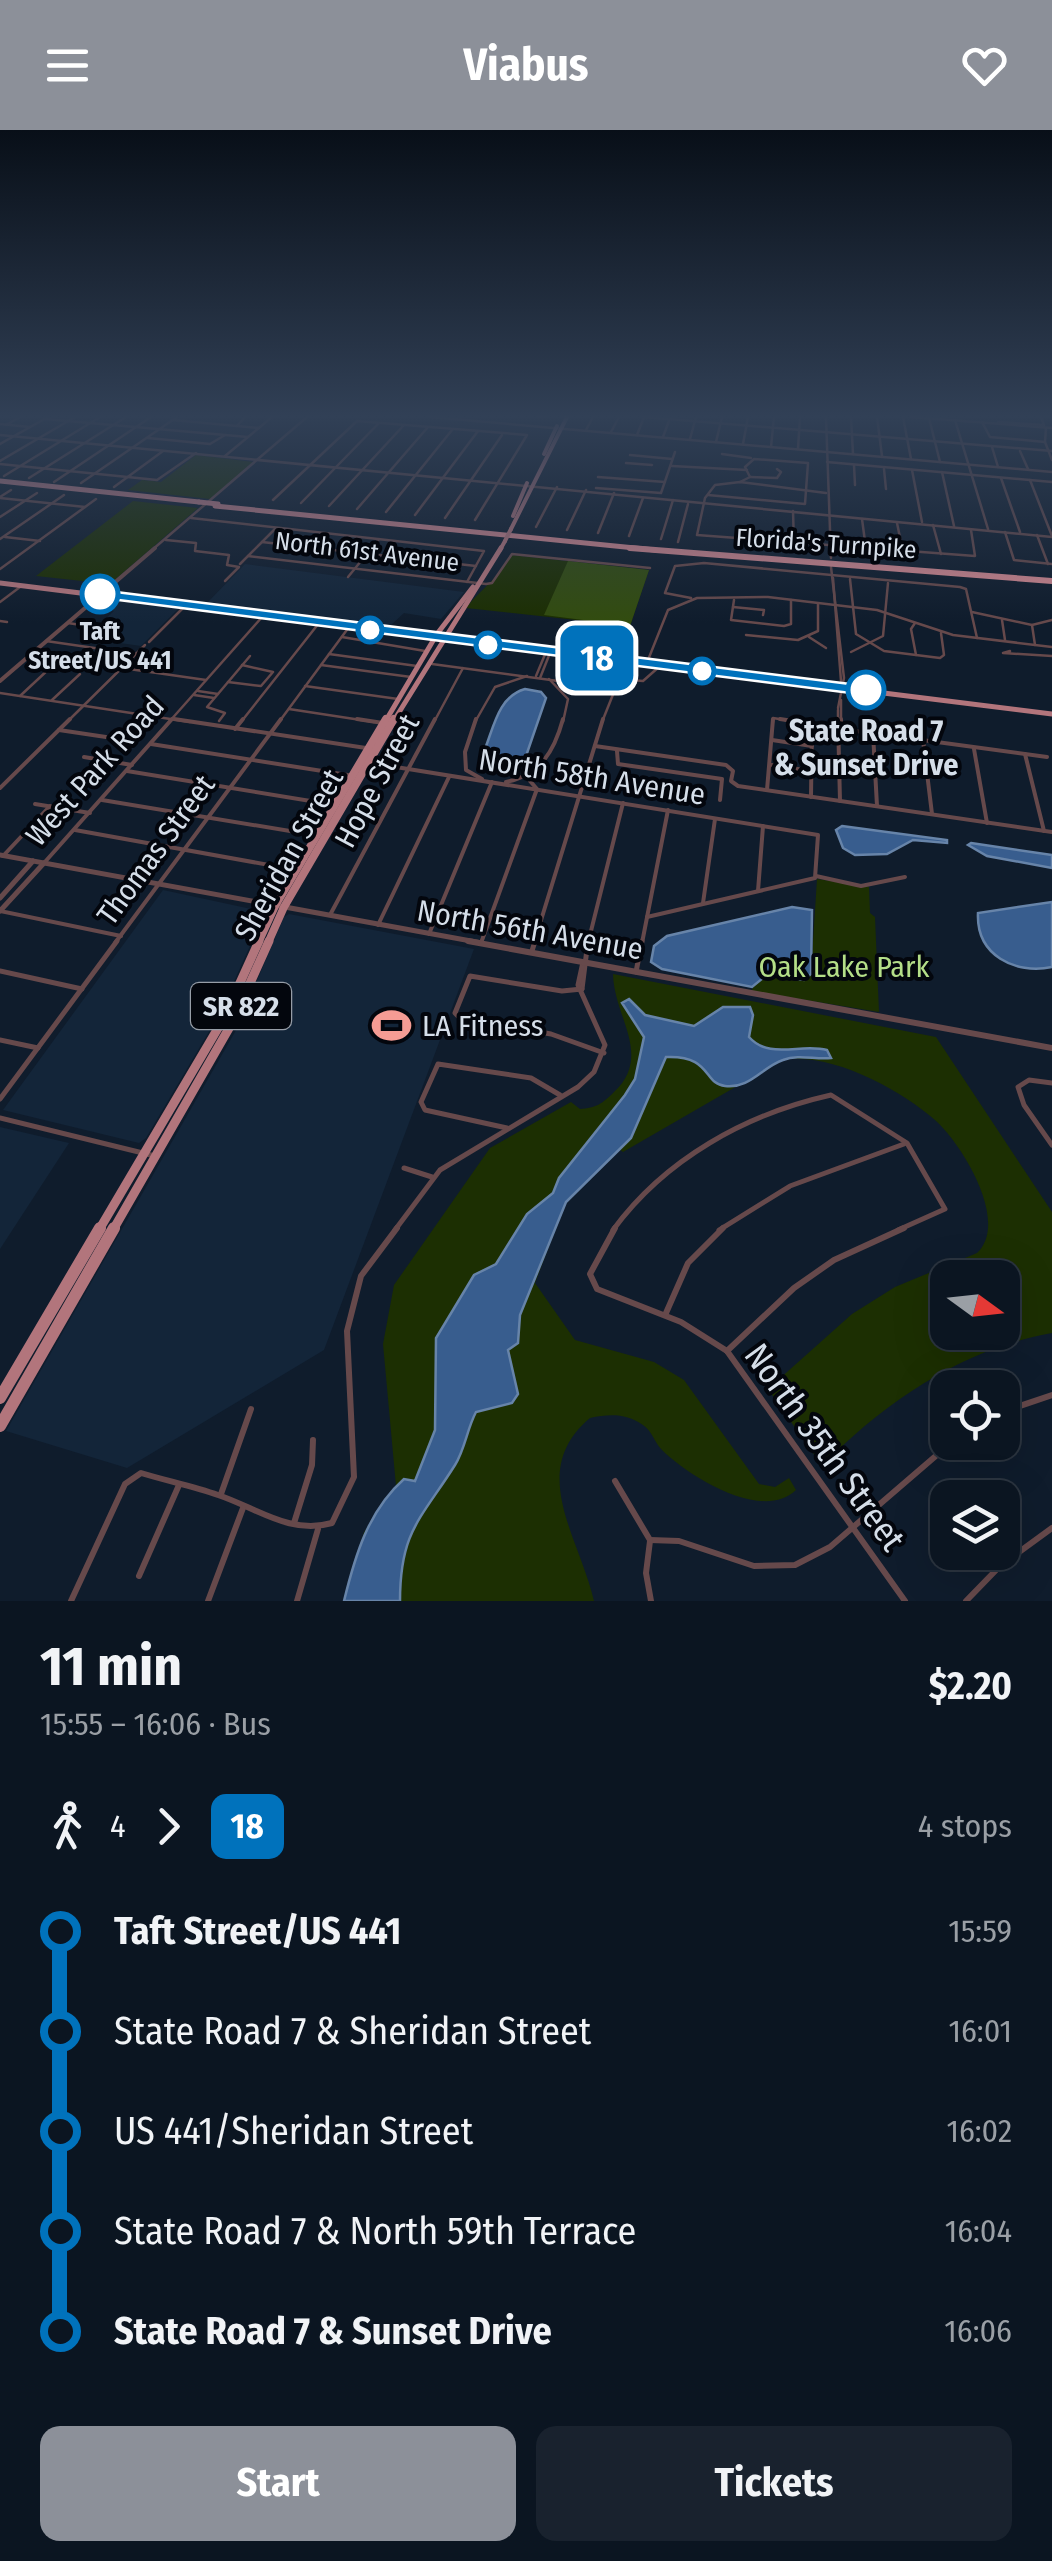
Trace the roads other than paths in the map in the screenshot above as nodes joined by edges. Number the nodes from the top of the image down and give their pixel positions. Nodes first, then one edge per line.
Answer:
1 (528, 485) edge
2 (49, 486) edge
3 (228, 486) edge
4 (289, 486) edge
5 (318, 486) edge
6 (349, 486) edge
7 (378, 486) edge
8 (407, 486) edge
9 (437, 486) edge
10 (468, 486) edge
11 (498, 486) edge
12 (534, 486) edge
13 (664, 486) edge
14 (714, 486) edge
15 (765, 486) edge
16 (808, 486) edge
17 (826, 486) edge
18 (886, 486) edge
19 (915, 486) edge
20 (945, 486) edge
21 (975, 486) edge
22 (1004, 486) edge
23 (1032, 486) edge
24 (557, 488) junction
25 (596, 488) dead end
26 (886, 489) dead end
27 (11, 490) dead end
28 (586, 490) junction
29 (37, 492) dead end
30 (808, 492) junction
31 (826, 493) junction
32 (614, 494) junction
33 (64, 495) dead end
34 (661, 495) junction
35 (708, 495) junction
36 (643, 496) junction
37 (0, 498) edge
38 (96, 499) dead end
39 (673, 499) junction
40 (26, 500) junction
41 (273, 500) dead end
42 (704, 502) junction
43 (52, 503) junction
44 (301, 503) dead end
45 (330, 506) dead end
46 (86, 507) junction
47 (357, 509) dead end
48 (702, 511) junction
49 (793, 511) junction
50 (386, 512) dead end
51 (826, 514) junction
52 (415, 515) dead end
53 (0, 517) edge
54 (191, 518) junction
55 (445, 518) dead end
56 (862, 518) junction
57 (474, 520) dead end
58 (896, 522) junction
59 (922, 522) dead end
60 (933, 525) junction
61 (536, 526) dead end
62 (954, 526) dead end
63 (276, 528) junction
64 (970, 529) junction
65 (988, 529) dead end
66 (567, 530) dead end
67 (1005, 532) junction
68 (1020, 532) dead end
69 (598, 533) dead end
70 (680, 534) junction
71 (1037, 535) junction
72 (3, 536) edge
73 (629, 536) dead end
74 (700, 536) junction
75 (1052, 536) edge
76 (379, 539) junction
77 (661, 539) dead end
78 (166, 540) junction
79 (40, 541) junction
80 (262, 542) junction
81 (678, 542) dead end
82 (794, 544) junction
83 (830, 546) junction
84 (866, 549) junction
85 (903, 552) junction
86 (368, 553) junction
87 (941, 555) junction
88 (248, 556) junction
89 (831, 558) dead end
90 (240, 564) dead end
91 (1050, 564) edge
92 (476, 566) junction
93 (831, 567) dead end
94 (650, 568) dead end
95 (355, 569) junction
96 (0, 570) edge
97 (348, 577) dead end
98 (833, 578) junction
99 (850, 579) junction
100 (0, 580) edge
101 (1052, 580) edge
102 (225, 581) dead end
103 (467, 582) junction
104 (888, 582) junction
105 (34, 583) junction
106 (479, 583) junction
107 (23, 586) junction
108 (104, 593) junction
109 (732, 598) junction
110 (693, 599) junction
111 (791, 600) junction
112 (0, 602) edge
113 (183, 603) junction
114 (818, 604) junction
115 (733, 606) junction
116 (835, 606) junction
117 (853, 607) junction
118 (251, 610) junction
119 (764, 611) dead end
120 (972, 612) junction
121 (241, 613) junction
122 (274, 613) junction
123 (890, 613) junction
124 (263, 616) junction
125 (1002, 620) junction
126 (1052, 620) edge
127 (0, 622) edge
128 (7, 622) dead end
129 (68, 623) junction
130 (319, 623) junction
131 (915, 623) junction
132 (360, 624) junction
133 (1032, 626) junction
134 (94, 627) dead end
135 (350, 628) junction
136 (941, 633) junction
137 (746, 635) dead end
138 (342, 636) junction
139 (439, 636) junction
140 (810, 637) junction
141 (977, 638) junction
142 (46, 641) junction
143 (1005, 642) junction
144 (868, 645) junction
145 (1035, 645) junction
146 (1052, 647) edge
147 (826, 648) dead end
148 (562, 650) junction
149 (426, 651) junction
150 (1010, 651) dead end
151 (548, 652) junction
152 (852, 652) dead end
153 (65, 654) dead end
154 (136, 654) junction
155 (329, 654) junction
156 (250, 656) dead end
157 (916, 656) junction
158 (1052, 656) edge
159 (648, 660) junction
160 (626, 662) junction
161 (427, 663) junction
162 (242, 664) junction
163 (321, 665) junction
164 (417, 666) junction
165 (660, 666) junction
166 (122, 668) junction
167 (463, 668) junction
168 (80, 674) dead end
169 (527, 676) junction
170 (411, 677) junction
171 (538, 678) junction
172 (549, 679) junction
173 (619, 679) junction
174 (0, 680) edge
175 (207, 680) junction
176 (228, 682) junction
177 (842, 685) junction
178 (306, 686) junction
179 (612, 688) junction
180 (0, 693) edge
181 (196, 693) junction
182 (20, 696) junction
183 (216, 696) junction
184 (956, 697) junction
185 (841, 698) junction
186 (52, 700) junction
187 (398, 700) junction
188 (947, 701) junction
189 (83, 706) junction
190 (288, 709) junction
191 (838, 710) junction
192 (1035, 710) junction
193 (1052, 712) edge
194 (844, 714) junction
195 (172, 720) junction
196 (218, 721) dead end
197 (387, 724) junction
198 (235, 729) junction
199 (841, 729) junction
200 (59, 730) junction
201 (873, 733) junction
202 (270, 734) junction
203 (106, 737) dead end
204 (771, 740) junction
205 (924, 740) junction
206 (151, 744) junction
207 (595, 746) junction
208 (812, 746) junction
209 (974, 747) junction
210 (369, 748) junction
211 (618, 750) junction
212 (1025, 754) junction
213 (84, 757) dead end
214 (812, 757) junction
215 (1047, 757) dead end
216 (251, 760) junction
217 (841, 761) junction
218 (365, 762) junction
219 (769, 765) junction
220 (132, 766) junction
221 (409, 769) junction
222 (466, 770) junction
223 (127, 771) junction
224 (811, 771) junction
225 (450, 775) junction
226 (356, 776) junction
227 (530, 778) junction
228 (492, 782) junction
229 (0, 788) edge
230 (230, 788) junction
231 (749, 788) joint
232 (536, 789) junction
233 (767, 790) junction
234 (580, 795) junction
235 (810, 796) junction
236 (102, 800) junction
237 (720, 800) dead end
238 (840, 801) junction
239 (623, 802) junction
240 (36, 804) dead end
241 (339, 805) junction
242 (50, 806) junction
243 (877, 806) junction
244 (668, 809) junction
245 (90, 813) junction
246 (932, 814) junction
247 (716, 816) junction
248 (208, 818) junction
249 (987, 823) junction
250 (764, 824) junction
251 (75, 830) junction
252 (1044, 831) junction
253 (817, 832) joint
254 (1052, 832) edge
255 (321, 836) junction
256 (184, 850) junction
257 (2, 856) edge
258 (32, 861) junction
259 (44, 863) junction
260 (297, 870) junction
261 (816, 877) junction
262 (905, 877) dead end
263 (158, 885) junction
264 (758, 891) junction
265 (0, 898) edge
266 (702, 903) junction
267 (280, 906) junction
268 (0, 911) edge
269 (329, 916) junction
270 (647, 917) junction
271 (378, 924) junction
272 (429, 934) junction
273 (121, 936) junction
274 (482, 944) junction
275 (532, 953) junction
276 (584, 962) junction
277 (0, 971) edge
278 (636, 972) junction
279 (82, 989) junction
280 (582, 989) junction
281 (228, 1021) junction
282 (0, 1040) edge
283 (38, 1048) junction
284 (1052, 1048) edge
285 (604, 1053) junction
286 (1052, 1083) edge
287 (560, 1096) junction
288 (0, 1099) edge
289 (0, 1118) edge
290 (508, 1128) junction
291 (908, 1143) junction
292 (1052, 1145) edge
293 (150, 1155) junction
294 (404, 1168) dead end
295 (433, 1177) junction
296 (100, 1228) junction
297 (83, 1282) junction
298 (666, 1312) junction
299 (727, 1351) junction
300 (1052, 1395) edge
301 (0, 1398) edge
302 (1020, 1406) edge
303 (252, 1410) dead end
304 (0, 1426) edge
305 (313, 1440) dead end
306 (932, 1460) edge
307 (615, 1480) dead end
308 (180, 1485) junction
309 (220, 1495) junction
310 (243, 1508) junction
311 (294, 1522) junction
312 (1052, 1528) edge
313 (854, 1529) junction
314 (318, 1530) junction
315 (650, 1540) junction
316 (139, 1576) dead end
317 (71, 1601) edge
318 (208, 1601) edge
319 (298, 1601) edge
320 (652, 1601) edge
321 (905, 1601) edge
322 (966, 1601) edge

1 - 106 main road, Sheridan Street, bridge
2 - 101 highway, Florida's Turnpike, bridge
3 - 54 street
4 - 41 street
5 - 44 street
6 - 45 street
7 - 47 street
8 - 50 street
9 - 52 street
10 - 55 street
11 - 57 street
12 - 24 street
13 - 34 street
14 - 35 street
15 - 30 street
16 - 30 street
17 - 31 street
18 - 26 street
19 - 59 street
20 - 62 street
21 - 65 street
22 - 68 street
23 - 75 street
24 - 28 street
24 - 61 street
25 - 34 street
27 - 37 street
28 - 32 street
28 - 66 street
29 - 40 street
30 - 31 street
30 - 35 street
31 - 51 street
32 - 36 street
32 - 69 street
33 - 43 street
34 - 36 street
34 - 39 street
35 - 42 street
36 - 73 street
37 - 40 street
38 - 46 street
39 - 42 street
39 - 77 street
40 - 43 street
40 - 53 street
42 - 48 street
42 - 49 street
43 - 46 street
43 - 72 street
46 - 79 street
48 - 70 street
48 - 74 street
49 - 51 street
49 - 82 street
51 - 56 street
51 - 83 street
54 - 63 street
54 - 78 street
56 - 58 street
56 - 84 street
58 - 60 street
58 - 85 street
60 - 64 street
60 - 87 street
63 - 76 street
63 - 80 street
64 - 67 street
64 - 87 street
67 - 71 street
67 - 91 street
70 - 74 street
70 - 81 street
71 - 75 street
71 - 91 street
72 - 79 street
74 - 82 street
76 - 86 street
76 - 92 street
78 - 102 street, North 61st Avenue
78 - 108 street
79 - 96 street
80 - 86 street
80 - 88 street
82 - 83 street
83 - 84 street
83 - 89 street
84 - 85 street
85 - 87 street
86 - 92 street
86 - 95 street
88 - 90 street
88 - 95 street, North 61st Avenue
92 - 103 street
93 - 98 street
94 - 106 street
95 - 97 street
95 - 103 street, North 61st Avenue
98 - 99 street
98 - 110 street
98 - 116 street
99 - 104 street
99 - 117 street
100 - 105 main road
100 - 107 main road
103 - 106 street, North 61st Avenue
104 - 120 street
104 - 123 street
105 - 107 main road
105 - 108 main road
106 - 139 main road, Sheridan Street
107 - 108 main road
107 - 112 street
108 - 113 main road
108 - 113 main road
108 - 129 street
109 - 110 street
109 - 111 street
109 - 115 street
110 - 159 street
111 - 114 street
111 - 115 street
113 - 118 main road
113 - 121 main road
113 - 154 street
114 - 116 street
114 - 140 street
115 - 119 street
116 - 117 street
116 - 177 street
117 - 123 street
117 - 144 street
118 - 121 main road
118 - 122 main road
120 - 125 street
120 - 141 street
121 - 124 main road
122 - 124 main road
122 - 132 main road
123 - 131 street
123 - 144 street
124 - 130 main road
124 - 175 street, West Park Road
125 - 133 street
125 - 143 street
126 - 133 street
127 - 128 street
129 - 134 street
129 - 142 street
130 - 135 main road
130 - 198 street
131 - 136 street
131 - 157 street
132 - 135 main road
132 - 139 main road
133 - 145 street
135 - 138 street, Thomas Street
135 - 139 main road
136 - 141 street
136 - 157 street
137 - 140 street
138 - 149 street
138 - 155 street, Thomas Street
139 - 148 main road
139 - 149 main road, Sheridan Street / SR 822
139 - 151 main road
139 - 161 main road, Sheridan Street / SR 822
140 - 147 street
141 - 143 street
142 - 154 street
142 - 174 street
143 - 145 street
144 - 152 street
144 - 157 street
145 - 146 street
148 - 151 main road
148 - 159 main road
149 - 164 main road, Sheridan Street / SR 822
150 - 158 street
151 - 160 main road
151 - 171 street
153 - 182 street
154 - 166 street
155 - 163 street, Thomas Street
155 - 164 street
156 - 162 street
159 - 177 main road
160 - 165 main road
160 - 173 street
161 - 167 street
161 - 197 main road, Sheridan Street / SR 822
162 - 176 street
162 - 176 street
163 - 170 street
163 - 178 street, Thomas Street
164 - 170 main road, Sheridan Street / SR 822
165 - 173 street
165 - 177 main road
166 - 175 street
166 - 189 street
167 - 169 street
167 - 221 street, Hope Street
168 - 186 street
169 - 171 street
169 - 222 street
170 - 187 main road, Sheridan Street / SR 822
171 - 172 street
172 - 179 street
172 - 227 street
173 - 179 street
175 - 181 street, West Park Road
176 - 183 street
177 - 184 main road
177 - 185 street
177 - 188 main road
178 - 187 street
178 - 190 street, Thomas Street
179 - 207 street
180 - 182 street
181 - 183 street
181 - 195 street, West Park Road
182 - 186 street
183 - 196 street
184 - 188 main road
184 - 192 main road
185 - 191 street
185 - 194 street
186 - 189 street
187 - 197 main road, Sheridan Street / SR 822
188 - 192 main road
189 - 195 street
189 - 200 street
190 - 197 street
190 - 202 street, Thomas Street
191 - 194 street
191 - 199 street
192 - 193 main road
194 - 199 street
195 - 198 street
195 - 206 street, West Park Road
197 - 210 main road, Sheridan Street / SR 822
197 - 218 main road, Sheridan Street / SR 822
198 - 202 street
199 - 201 street
199 - 217 street
200 - 203 street
200 - 229 street
201 - 205 street
201 - 243 street
202 - 210 street
202 - 216 street, Thomas Street
204 - 208 street
204 - 208 street
204 - 219 street
205 - 209 street
205 - 246 street
206 - 216 street
206 - 220 street, West Park Road
207 - 211 street
207 - 234 street
208 - 214 street
209 - 212 street
209 - 249 street
210 - 218 main road, Sheridan Street / SR 822
211 - 231 street
211 - 237 street
212 - 215 street
212 - 252 street
213 - 220 street
214 - 217 street
214 - 224 street
216 - 226 street
216 - 230 street, Thomas Street
217 - 238 street
218 - 221 street, North 58th Avenue
218 - 226 main road, Sheridan Street / SR 822
219 - 224 street
219 - 233 street
220 - 223 street, West Park Road
221 - 225 street, North 58th Avenue
221 - 269 street, Hope Street
222 - 225 street
222 - 228 street
223 - 230 street
223 - 236 street, West Park Road
224 - 235 street
225 - 228 street, North 58th Avenue
225 - 271 street
226 - 241 main road, Sheridan Street / SR 822
227 - 228 street
227 - 232 street
228 - 232 street, North 58th Avenue
228 - 272 street
230 - 241 street
230 - 248 street, Thomas Street
231 - 233 street
232 - 234 street, North 58th Avenue
232 - 274 street
233 - 235 street
234 - 239 street, North 58th Avenue
234 - 275 street
235 - 238 street
236 - 245 street, West Park Road
236 - 248 street
238 - 243 street
239 - 244 street, North 58th Avenue
239 - 276 street
240 - 242 street
241 - 255 main road, Sheridan Street / SR 822
242 - 245 street
242 - 257 street
243 - 246 street
244 - 247 street, North 58th Avenue
244 - 270 street
245 - 251 street, West Park Road
246 - 249 street
247 - 250 street, North 58th Avenue
247 - 266 street
248 - 255 street
248 - 256 street, Thomas Street
249 - 252 street
250 - 253 street, North 58th Avenue
250 - 264 street
251 - 256 street
251 - 259 street, West Park Road
252 - 254 street
253 - 261 street
255 - 260 main road, Sheridan Street / SR 822
255 - 267 main road, Sheridan Street / SR 822
256 - 260 street
256 - 263 street, Thomas Street
257 - 258 street, North 56th Avenue
258 - 259 street, North 56th Avenue
258 - 265 street, West Park Road
259 - 263 street, North 56th Avenue
259 - 268 street, West Park Road
260 - 267 main road, Sheridan Street / SR 822
261 - 262 street
261 - 264 street
263 - 267 street, North 56th Avenue
263 - 273 street, Thomas Street
264 - 266 street
266 - 270 street
267 - 269 street, North 56th Avenue
267 - 281 main road, Sheridan Street / SR 822
267 - 281 main road, Sheridan Street / SR 822
268 - 273 street
269 - 271 street, North 56th Avenue
270 - 278 street
271 - 272 street, North 56th Avenue
272 - 274 street, North 56th Avenue
273 - 279 street, Thomas Street
274 - 275 street, North 56th Avenue
275 - 276 street, North 56th Avenue
276 - 278 street, North 56th Avenue
276 - 280 street
277 - 279 street
278 - 284 street, North 56th Avenue
279 - 283 street, Thomas Street
280 - 285 street
280 - 285 street
281 - 293 main road, Sheridan Street / SR 822
281 - 293 main road, Sheridan Street / SR 822
282 - 283 street
283 - 288 street, Thomas Street
285 - 287 street
286 - 292 street
287 - 290 street
287 - 290 street
289 - 293 street
290 - 295 street
291 - 298 street
291 - 298 street, North 35th Street
291 - 299 street
293 - 296 main road, Sheridan Street / SR 822
293 - 297 main road, Sheridan Street / SR 822
294 - 295 street
295 - 314 street
296 - 297 main road
296 - 301 main road, Sheridan Street / SR 822
297 - 304 main road, Sheridan Street / SR 822
298 - 299 street, North 35th Street
299 - 313 street, North 35th Street
300 - 302 street
303 - 309 street
305 - 311 street
306 - 313 street
307 - 315 street
308 - 309 street
308 - 316 street
308 - 317 street
309 - 310 street
310 - 311 street
310 - 318 street
311 - 314 street
312 - 322 street
313 - 315 street
313 - 321 street, North 35th Street
314 - 319 street
315 - 320 street

